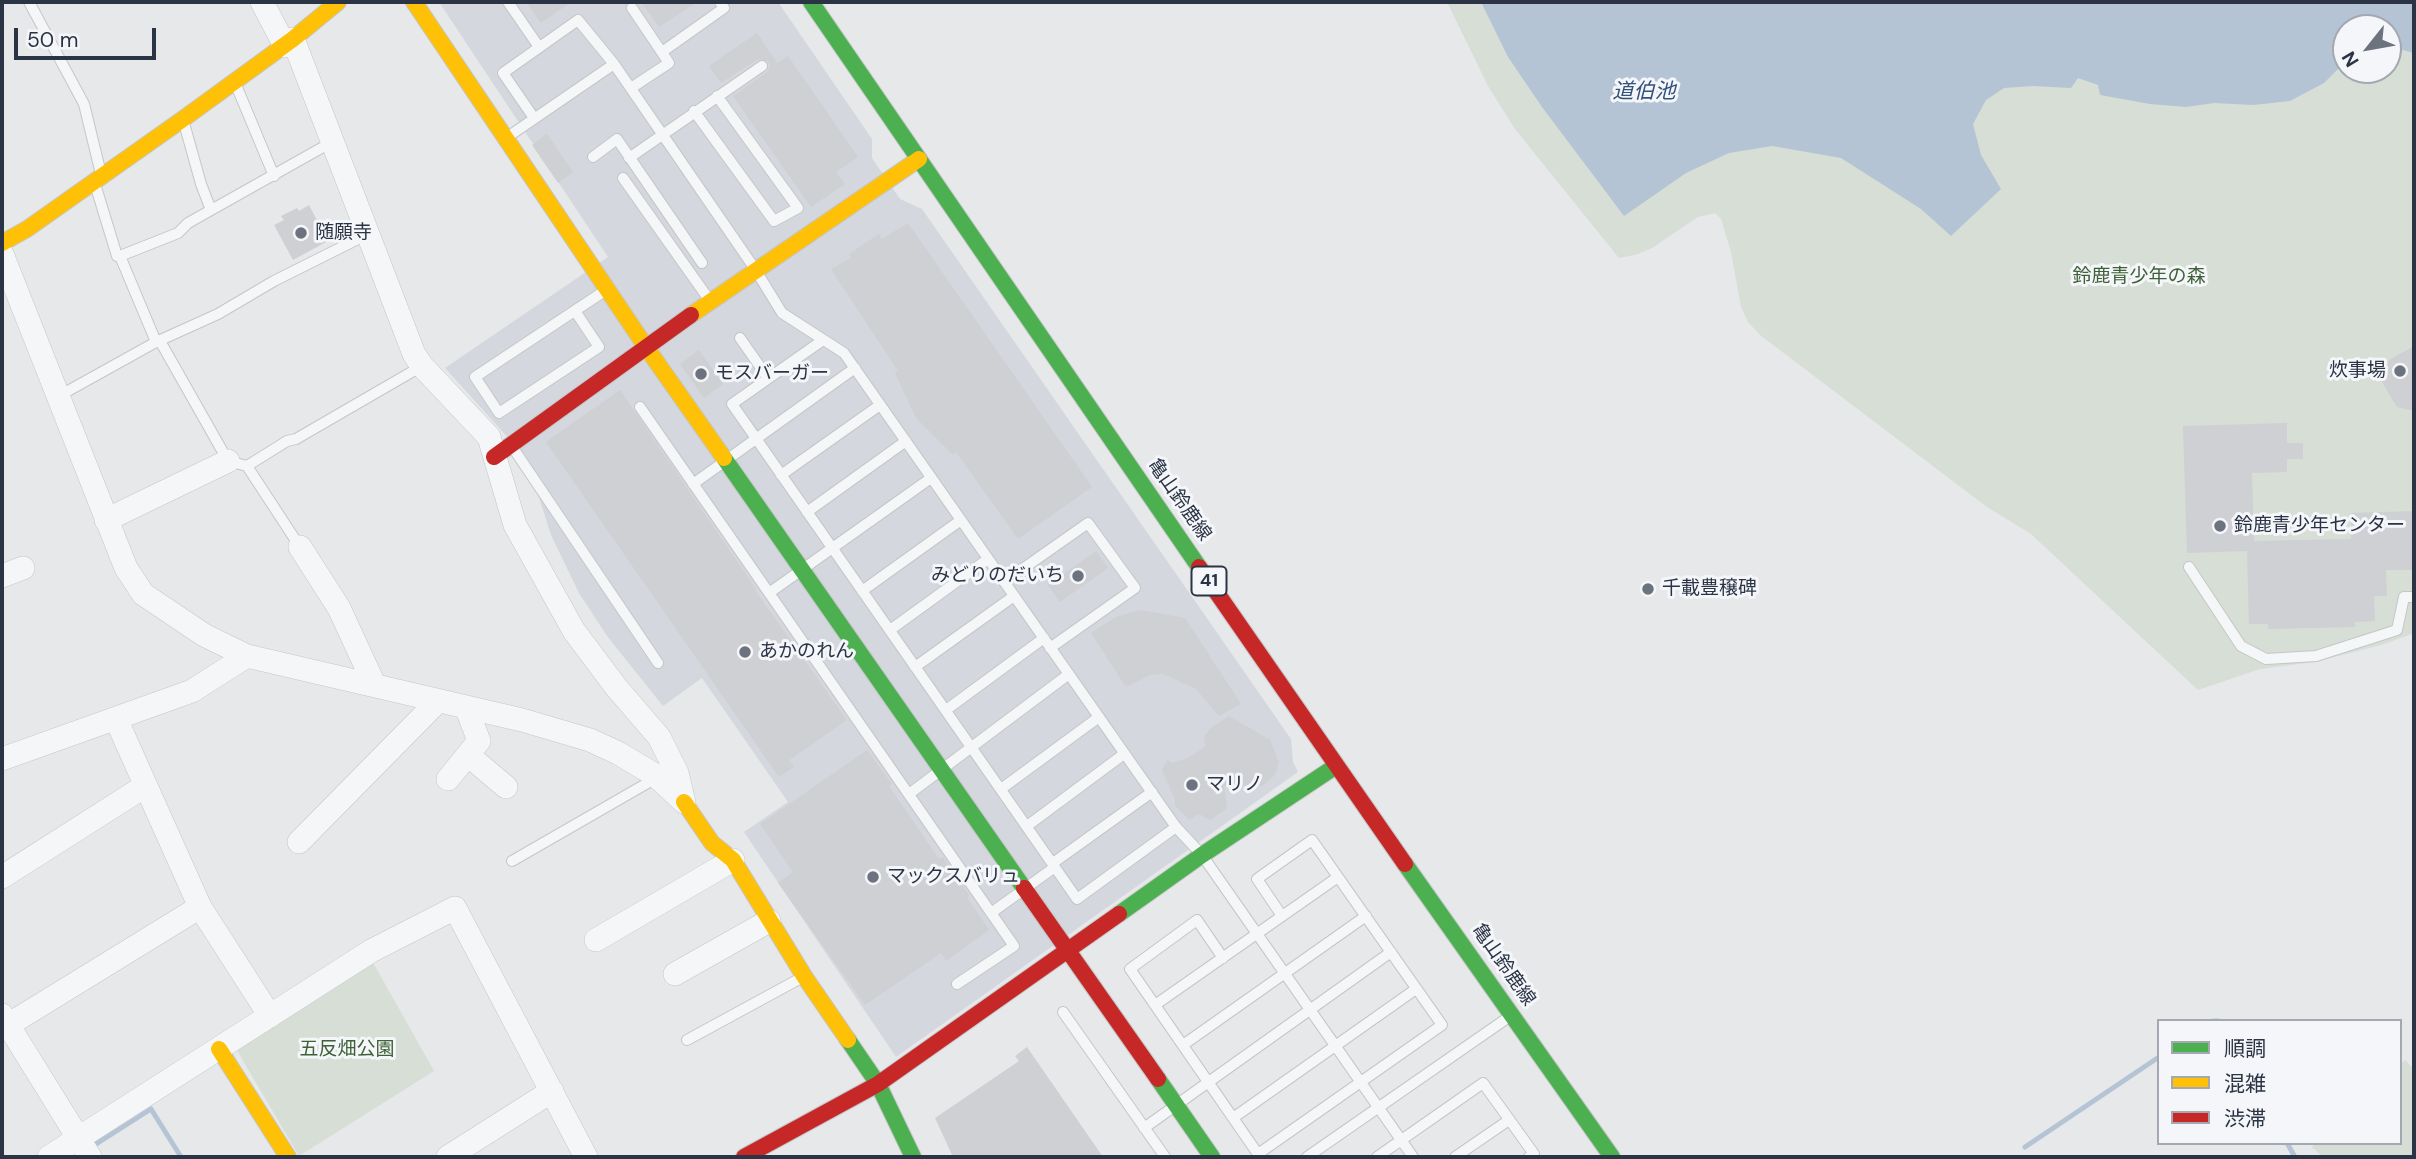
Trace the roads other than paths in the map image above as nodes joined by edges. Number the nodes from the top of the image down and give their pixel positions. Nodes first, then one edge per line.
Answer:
1 (29, 2) edge
2 (262, 2) edge
3 (338, 2) edge
4 (414, 2) edge
5 (508, 2) edge
6 (720, 2) edge
7 (811, 2) edge
8 (632, 8) dead end
9 (289, 42) junction
10 (540, 47) junction
11 (662, 52) junction
12 (614, 64) junction
13 (762, 66) dead end
14 (234, 82) junction
15 (631, 88) junction
16 (717, 96) junction
17 (695, 111) junction
18 (534, 118) junction
19 (183, 119) junction
20 (663, 135) junction
21 (506, 137) junction
22 (332, 142) junction
23 (593, 157) dead end
24 (629, 158) junction
25 (919, 159) junction
26 (274, 176) junction
27 (623, 178) dead end
28 (98, 179) junction
29 (211, 210) junction
30 (369, 234) junction
31 (2, 243) edge
32 (2, 254) edge
33 (120, 257) junction
34 (702, 262) dead end
35 (755, 269) junction
36 (609, 283) junction
37 (710, 300) junction
38 (575, 311) junction
39 (740, 338) dead end
40 (823, 340) junction
41 (158, 341) junction
42 (646, 347) junction
43 (422, 366) junction
44 (855, 368) junction
45 (768, 378) junction
46 (563, 389) junction
47 (57, 397) junction
48 (880, 405) junction
49 (640, 407) dead end
50 (756, 439) junction
51 (906, 441) junction
52 (503, 451) junction
53 (725, 461) junction
54 (238, 463) junction
55 (781, 475) junction
56 (932, 478) junction
57 (693, 484) junction
58 (807, 512) junction
59 (106, 520) junction
60 (961, 520) junction
61 (300, 547) joint
62 (832, 548) junction
63 (988, 558) junction
64 (2189, 567) dead end
65 (802, 570) junction
66 (1004, 582) junction
67 (862, 591) junction
68 (769, 593) junction
69 (1014, 596) junction
70 (2414, 597) edge
71 (890, 630) junction
72 (1047, 643) junction
73 (247, 656) junction
74 (658, 663) dead end
75 (915, 667) junction
76 (1069, 674) junction
77 (374, 684) junction
78 (438, 701) junction
79 (466, 707) junction
80 (946, 710) junction
81 (1099, 717) junction
82 (116, 719) junction
83 (972, 747) junction
84 (1124, 754) junction
85 (468, 755) junction
86 (2, 759) edge
87 (1336, 766) junction
88 (942, 770) junction
89 (658, 777) junction
90 (448, 779) dead end
91 (145, 786) junction
92 (506, 787) dead end
93 (1001, 789) junction
94 (1152, 792) junction
95 (909, 794) junction
96 (684, 802) junction
97 (1027, 826) junction
98 (1176, 827) junction
99 (299, 842) dead end
100 (1202, 855) junction
101 (733, 860) junction
102 (512, 861) dead end
103 (1054, 865) junction
104 (2, 877) edge
105 (1338, 877) junction
106 (1023, 889) junction
107 (200, 907) junction
108 (991, 913) junction
109 (1282, 916) junction
110 (1366, 916) junction
111 (769, 921) junction
112 (1257, 934) junction
113 (596, 940) dead end
114 (1067, 951) junction
115 (1391, 952) junction
116 (1223, 958) junction
117 (675, 974) dead end
118 (1285, 974) junction
119 (804, 976) junction
120 (957, 984) dead end
121 (1416, 989) junction
122 (1156, 1005) junction
123 (1309, 1009) junction
124 (1063, 1012) dead end
125 (1512, 1015) junction
126 (270, 1016) junction
127 (5, 1020) edge
128 (687, 1040) dead end
129 (1183, 1045) junction
130 (1335, 1046) junction
131 (219, 1049) junction
132 (1208, 1081) junction
133 (1360, 1082) junction
134 (878, 1084) junction
135 (552, 1091) junction
136 (1176, 1105) junction
137 (1378, 1108) junction
138 (1233, 1118) junction
139 (1509, 1120) junction
140 (1144, 1128) junction
141 (1401, 1141) junction
142 (84, 1148) edge
143 (1259, 1156) edge
144 (49, 1157) edge
145 (288, 1157) edge
146 (448, 1157) edge
147 (586, 1157) edge
148 (744, 1157) edge
149 (913, 1157) edge
150 (1165, 1157) edge
151 (1212, 1157) edge
152 (1307, 1157) edge
153 (1377, 1157) edge
154 (1413, 1157) edge
155 (1455, 1157) edge
156 (1529, 1157) edge
157 (1612, 1157) edge

1 - 28 lane
2 - 9 street
3 - 9 street
4 - 21 street
5 - 10 lane
6 - 11 lane
7 - 25 street, 亀山鈴鹿線 / 41
8 - 11 lane
9 - 14 street
9 - 22 street
10 - 12 lane
10 - 18 lane
11 - 15 lane
12 - 15 lane
12 - 18 lane
13 - 16 lane
14 - 19 street
14 - 26 lane
15 - 20 lane
16 - 17 lane
16 - 17 lane
17 - 20 lane
18 - 21 lane
19 - 28 street
19 - 29 lane
20 - 24 lane
20 - 35 lane
21 - 36 street
22 - 26 lane
22 - 30 street
23 - 24 lane
24 - 34 lane
25 - 35 street
25 - 87 street, 亀山鈴鹿線 / 41
26 - 29 lane
27 - 37 lane
28 - 31 street
28 - 33 lane
29 - 33 lane
30 - 41 lane
30 - 43 street
32 - 47 street
33 - 41 lane
35 - 37 street
35 - 40 lane
36 - 38 lane
36 - 42 street
37 - 42 street
38 - 46 lane
38 - 46 lane
39 - 45 lane
40 - 44 lane
40 - 45 lane
41 - 47 lane
41 - 54 lane
42 - 46 street
42 - 53 street
43 - 52 street
43 - 54 lane
44 - 48 lane
44 - 50 lane
45 - 50 lane
46 - 52 street
47 - 59 street
48 - 51 lane
48 - 55 lane
49 - 57 lane
50 - 53 lane
50 - 55 lane
51 - 56 lane
51 - 58 lane
52 - 74 lane
52 - 96 street
53 - 57 lane
53 - 65 street
54 - 59 street
54 - 61 lane
55 - 58 lane
56 - 60 lane
56 - 62 lane
57 - 68 lane
58 - 62 lane
59 - 73 street
60 - 63 lane
60 - 67 lane
61 - 77 street
62 - 65 lane
62 - 67 lane
63 - 66 lane
63 - 71 lane
64 - 70 lane
65 - 68 lane
65 - 88 street
66 - 69 lane
66 - 72 lane
67 - 71 lane
68 - 95 lane
69 - 72 lane
69 - 75 lane
71 - 75 lane
72 - 76 lane
72 - 80 lane
73 - 77 street
73 - 82 street
75 - 80 lane
76 - 81 lane
76 - 83 lane
77 - 78 street
78 - 79 street
78 - 99 street
79 - 85 street
79 - 89 street
80 - 83 lane
81 - 84 lane
81 - 93 lane
82 - 86 street
82 - 91 street
83 - 88 lane
83 - 93 lane
84 - 94 lane
84 - 97 lane
85 - 90 street
85 - 92 street
87 - 100 street
87 - 125 street, 亀山鈴鹿線 / 41
88 - 95 lane
88 - 106 street
89 - 96 street
89 - 102 lane
91 - 104 street
91 - 107 street
93 - 97 lane
94 - 98 lane
94 - 103 lane
95 - 108 lane
96 - 101 street
97 - 103 lane
98 - 100 lane
98 - 103 lane
100 - 112 lane
100 - 114 street
101 - 111 street
101 - 113 street
103 - 106 lane
105 - 109 lane
105 - 109 lane
105 - 110 lane
106 - 108 lane
106 - 114 street
107 - 126 street
107 - 127 street
108 - 120 lane
109 - 112 lane
110 - 115 lane
110 - 118 lane
111 - 117 street
111 - 119 street
112 - 116 lane
112 - 118 lane
114 - 134 street
114 - 136 street
115 - 121 lane
115 - 123 lane
116 - 122 lane
116 - 122 lane
118 - 123 lane
118 - 129 lane
119 - 128 lane
119 - 134 street
121 - 130 lane
121 - 133 lane
122 - 129 lane
123 - 130 lane
123 - 132 lane
124 - 140 lane
125 - 137 lane
125 - 157 street, 亀山鈴鹿線 / 41
126 - 131 street
126 - 135 street
127 - 142 street
129 - 132 lane
130 - 133 lane
130 - 138 lane
131 - 142 street
131 - 145 street
132 - 136 lane
132 - 138 lane
133 - 137 lane
133 - 143 lane
134 - 148 street
134 - 149 street
135 - 146 street
135 - 147 street
136 - 140 lane
136 - 151 street
137 - 141 lane
137 - 152 lane
138 - 143 lane
139 - 141 lane
139 - 155 lane
139 - 156 lane
140 - 150 lane
141 - 153 lane
141 - 154 lane
142 - 144 street

